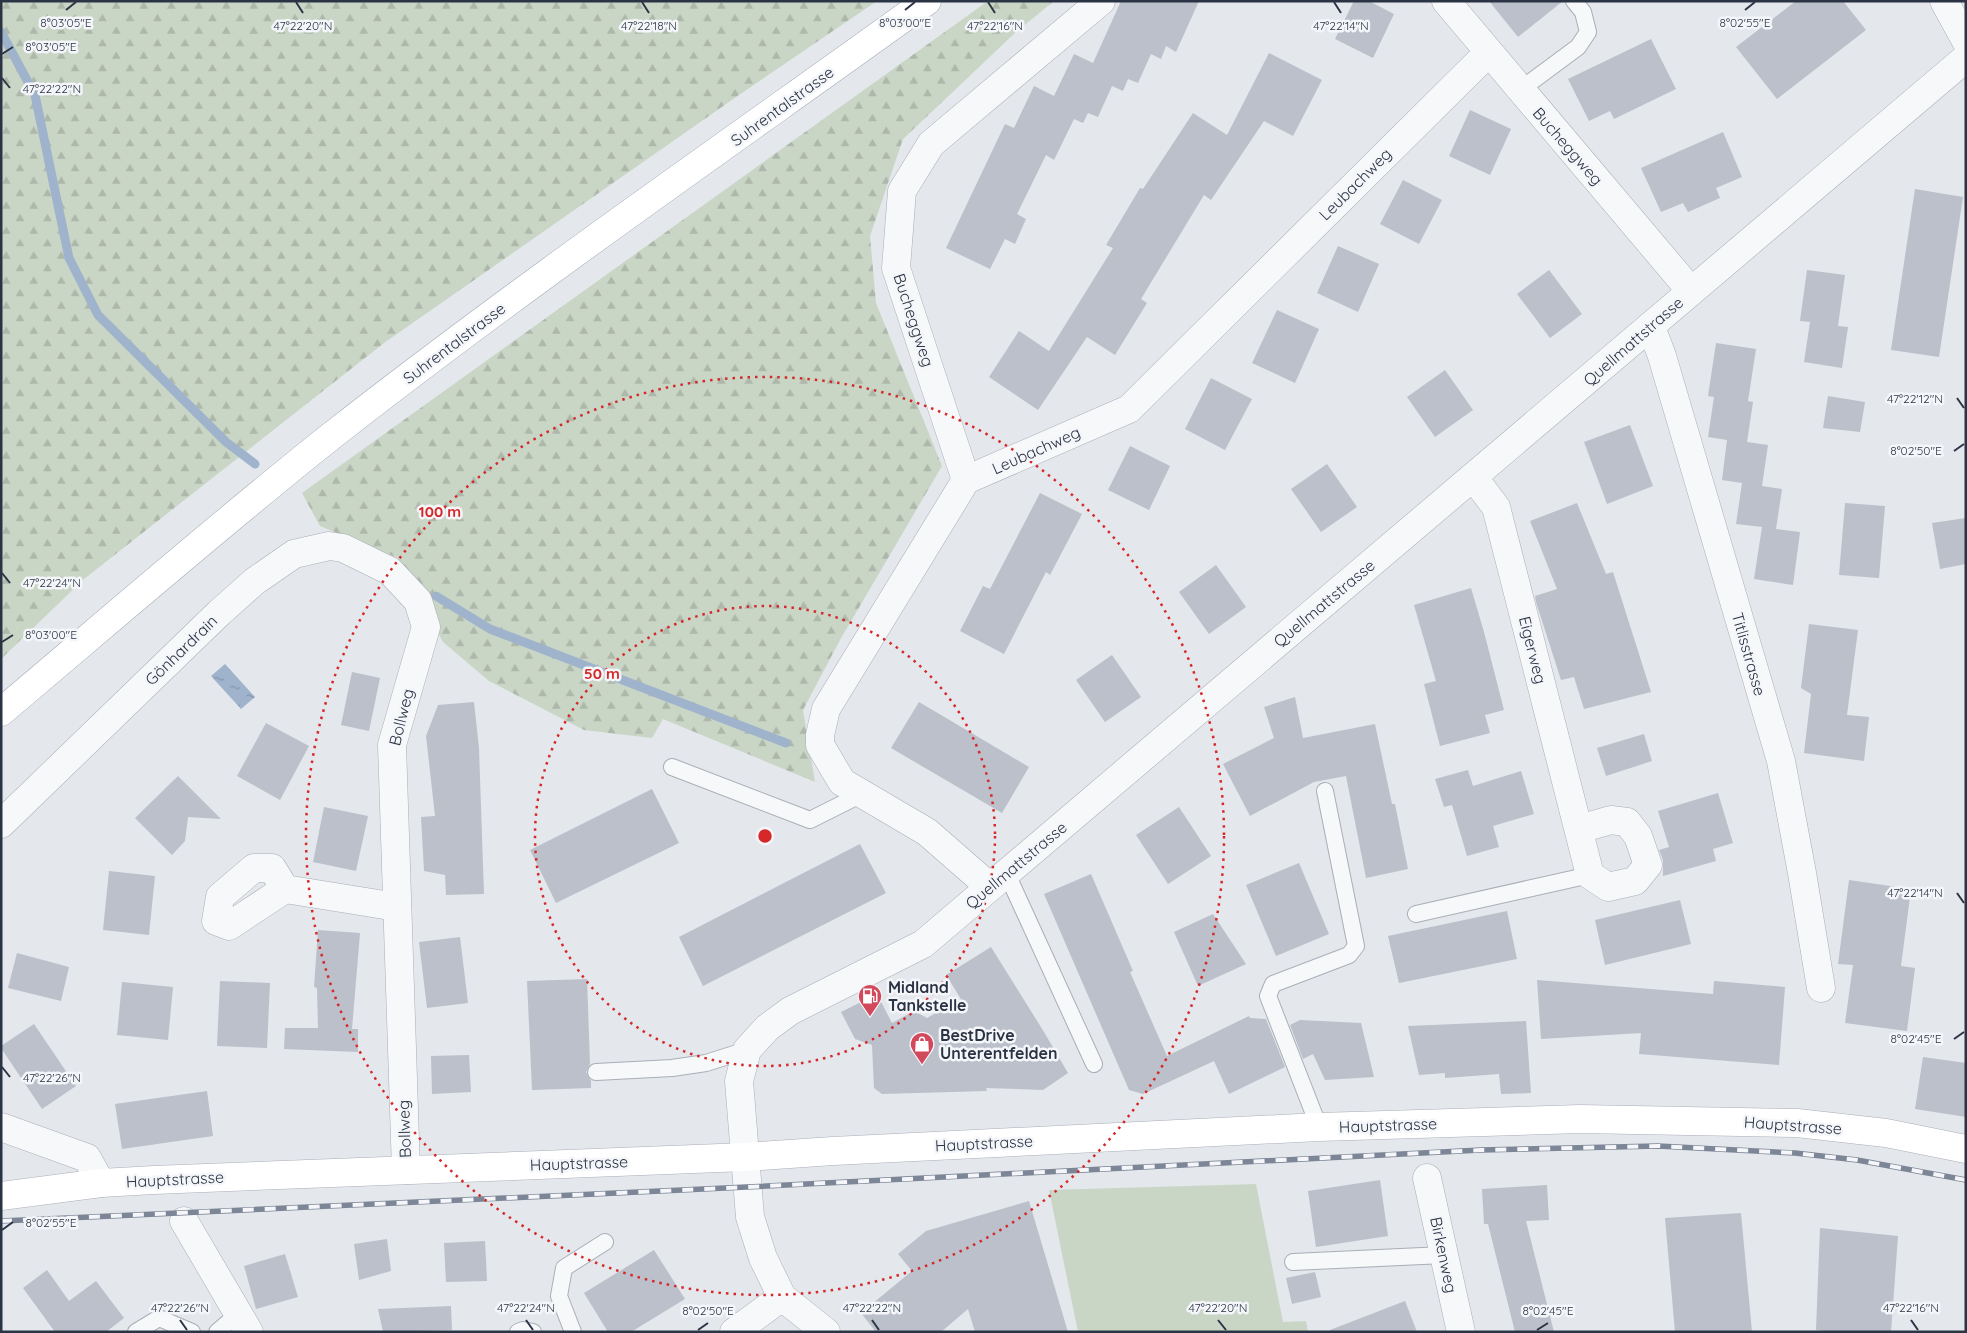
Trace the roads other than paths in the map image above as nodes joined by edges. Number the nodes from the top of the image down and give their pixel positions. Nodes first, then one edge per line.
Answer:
1 (927, 1) edge
2 (1101, 1) edge
3 (1446, 1) edge
4 (1574, 1) edge
5 (1944, 1) edge
6 (1966, 41) edge
7 (1488, 53) junction
8 (1966, 58) edge
9 (1520, 90) junction
10 (1691, 290) junction
11 (1651, 327) junction
12 (1473, 477) junction
13 (966, 480) junction
14 (390, 570) joint
15 (44, 676) junction
16 (1, 712) edge
17 (1, 724) edge
18 (672, 767) dead end
19 (1325, 791) dead end
20 (862, 794) junction
21 (1, 824) edge
22 (1579, 829) junction
23 (1590, 875) junction
24 (998, 880) junction
25 (285, 889) dead end
26 (397, 907) junction
27 (1416, 914) dead end
28 (1821, 988) dead end
29 (747, 1050) junction
30 (1094, 1064) dead end
31 (596, 1072) dead end
32 (1, 1127) edge
33 (1319, 1127) junction
34 (1966, 1148) edge
35 (746, 1157) junction
36 (406, 1170) junction
37 (1427, 1178) dead end
38 (101, 1183) junction
39 (1, 1196) edge
40 (184, 1221) dead end
41 (605, 1242) dead end
42 (1444, 1256) junction
43 (1293, 1262) dead end
44 (782, 1297) junction
45 (244, 1323) edge
46 (136, 1332) edge
47 (192, 1332) edge
48 (217, 1332) edge
49 (518, 1332) edge
50 (533, 1332) edge
51 (572, 1332) edge
52 (734, 1332) edge
53 (826, 1332) edge
54 (1461, 1332) edge

1 - 15 main road, Suhrentalstrasse
2 - 13 street, Bucheggweg
3 - 7 street, Bucheggweg
4 - 9 lane
5 - 6 street
7 - 9 street, Bucheggweg
7 - 13 street, Leubachweg
8 - 10 street, Quellmattstrasse
9 - 10 street, Bucheggweg
10 - 11 street, Quellmattstrasse
11 - 12 street, Quellmattstrasse
11 - 28 street, Titlisstrasse
12 - 22 street, Eigerweg
12 - 24 street, Quellmattstrasse
13 - 20 street
14 - 21 street, Gönhardrain
14 - 26 street, Bollweg
15 - 16 main road, Suhrentalstrasse
15 - 17 main road
18 - 20 lane
19 - 33 lane
20 - 24 street
22 - 23 street, Eigerweg
22 - 23 street
23 - 27 lane
24 - 29 street, Quellmattstrasse
24 - 30 lane
25 - 26 street
26 - 36 street, Bollweg
29 - 31 lane
29 - 35 street, Quellmattstrasse
32 - 38 street
33 - 34 main road, Hauptstrasse
33 - 35 main road, Hauptstrasse
35 - 36 main road, Hauptstrasse
35 - 44 street, Quellmattstrasse
36 - 38 main road, Hauptstrasse
37 - 42 street, Birkenweg
38 - 39 main road, Hauptstrasse
40 - 45 street
41 - 51 lane
42 - 43 lane
42 - 54 street, Birkenweg
44 - 52 street
44 - 53 street
45 - 48 lane
46 - 47 lane
49 - 50 lane

